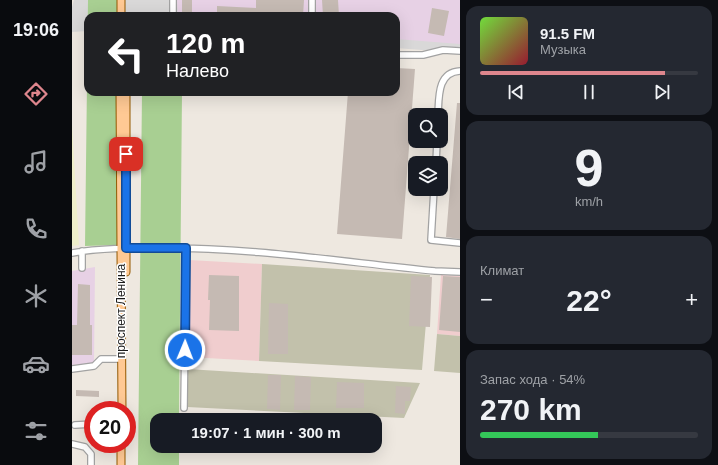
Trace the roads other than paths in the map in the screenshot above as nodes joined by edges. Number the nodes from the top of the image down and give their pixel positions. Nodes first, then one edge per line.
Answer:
1 (121, 0) edge
2 (126, 0) edge
3 (173, 0) edge
4 (312, 0) edge
5 (121, 12) edge
6 (126, 12) edge
7 (173, 12) edge
8 (312, 12) edge
9 (460, 51) edge
10 (400, 55) edge
11 (460, 70) edge
12 (120, 96) edge
13 (126, 96) edge
14 (439, 108) edge
15 (434, 196) edge
16 (460, 243) edge
17 (123, 248) junction
18 (186, 248) junction
19 (82, 251) junction
20 (72, 253) edge
21 (82, 268) dead end
22 (460, 272) edge
23 (122, 359) junction
24 (72, 369) edge
25 (122, 401) edge
26 (126, 401) edge
27 (184, 408) dead end
28 (84, 424) edge
29 (75, 425) dead end
30 (72, 444) edge
31 (122, 453) edge
32 (126, 453) edge
33 (91, 465) edge
34 (121, 465) edge
35 (126, 465) edge

1 - 5 main road
2 - 6 main road
3 - 7 street
4 - 8 street
9 - 10 street
11 - 14 street
12 - 17 main road, проспект Ленина
13 - 17 main road, проспект Ленина
15 - 16 street
17 - 18 street
17 - 19 street
17 - 23 main road, проспект Ленина
17 - 26 main road, проспект Ленина
18 - 22 street
18 - 27 street
19 - 20 street
19 - 21 street
23 - 24 street
23 - 25 main road, проспект Ленина
28 - 29 street
30 - 33 street
31 - 34 main road
32 - 35 main road

